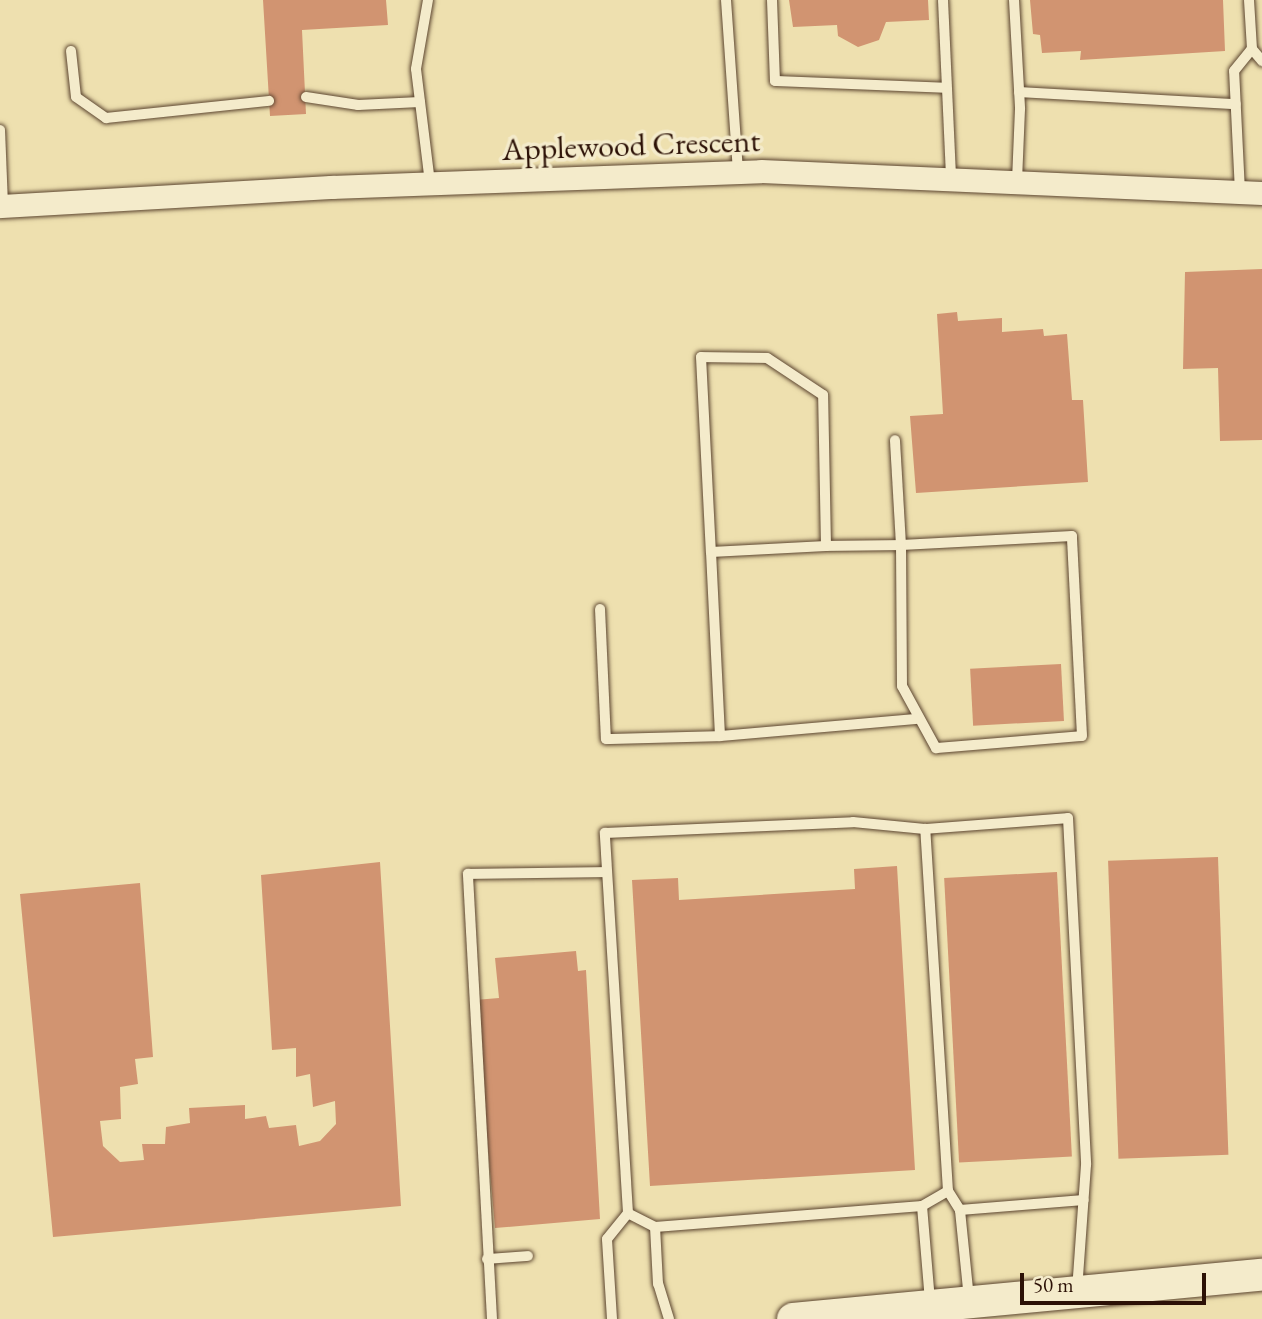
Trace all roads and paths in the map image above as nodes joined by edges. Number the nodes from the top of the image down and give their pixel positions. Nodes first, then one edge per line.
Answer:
1 (428, 0) edge
2 (726, 0) edge
3 (772, 0) edge
4 (943, 0) edge
5 (1014, 0) edge
6 (1249, 0) edge
7 (1252, 49) junction
8 (71, 51) dead end
9 (1262, 61) edge
10 (946, 88) junction
11 (1019, 92) junction
12 (306, 97) dead end
13 (268, 101) dead end
14 (420, 102) junction
15 (1236, 104) junction
16 (0, 130) edge
17 (738, 172) junction
18 (951, 178) junction
19 (1017, 181) junction
20 (430, 183) junction
21 (1251, 192) edge
22 (1, 205) edge
23 (895, 440) dead end
24 (826, 545) junction
25 (901, 545) junction
26 (711, 552) junction
27 (600, 610) dead end
28 (916, 719) junction
29 (720, 736) junction
30 (925, 829) junction
31 (607, 872) junction
32 (948, 1191) junction
33 (1084, 1200) junction
34 (922, 1206) junction
35 (960, 1210) junction
36 (628, 1213) junction
37 (655, 1227) junction
38 (528, 1256) dead end
39 (487, 1259) junction
40 (1262, 1275) edge
41 (1077, 1293) junction
42 (969, 1303) junction
43 (931, 1306) junction
44 (492, 1319) edge
45 (612, 1319) edge
46 (669, 1319) edge
47 (793, 1319) edge

1 - 14 lane
2 - 17 lane
3 - 10 lane
4 - 10 lane
5 - 11 lane
6 - 7 lane
7 - 9 lane
7 - 15 lane
8 - 13 lane
10 - 18 lane
11 - 15 lane
11 - 19 lane
12 - 14 lane
14 - 20 lane
15 - 21 lane
16 - 22 lane
17 - 18 street, Applewood Crescent
17 - 20 street, Applewood Crescent
18 - 19 street, Applewood Crescent
19 - 21 street, Applewood Crescent
20 - 22 street, Applewood Crescent
23 - 25 lane
24 - 25 lane
24 - 26 lane
24 - 26 lane
25 - 28 lane
25 - 28 lane
26 - 29 lane
27 - 29 lane
28 - 29 lane
30 - 31 lane
30 - 32 lane
30 - 33 lane
31 - 36 lane
31 - 39 lane
32 - 34 lane
32 - 35 lane
33 - 35 lane
33 - 41 lane
34 - 37 lane
34 - 43 lane
35 - 42 lane
36 - 37 lane
36 - 45 lane
37 - 46 lane
38 - 39 lane
39 - 44 lane
40 - 41 street
41 - 42 street
42 - 43 street
43 - 47 street

